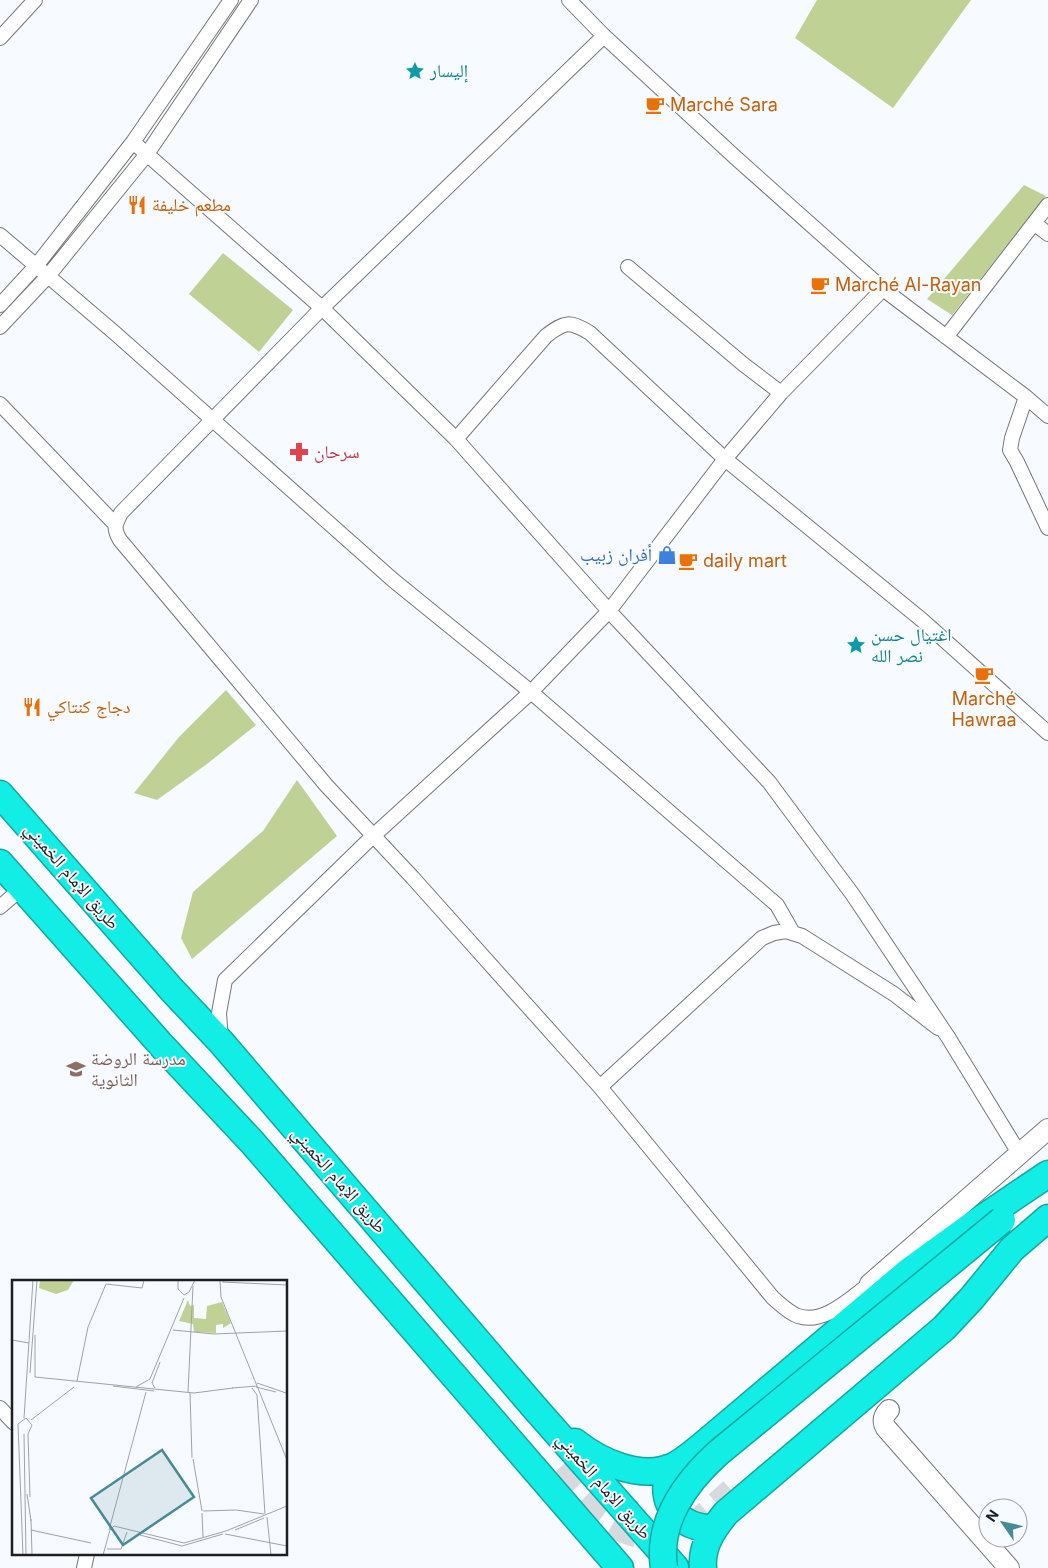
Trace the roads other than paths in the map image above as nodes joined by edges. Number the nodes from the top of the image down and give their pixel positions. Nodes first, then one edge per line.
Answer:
1 (35, 0) edge
2 (231, 0) edge
3 (251, 0) edge
4 (569, 0) edge
5 (604, 36) junction
6 (0, 38) edge
7 (133, 142) junction
8 (147, 154) junction
9 (1048, 206) edge
10 (1034, 223) junction
11 (1048, 234) edge
12 (0, 235) edge
13 (36, 266) junction
14 (628, 267) dead end
15 (48, 276) junction
16 (883, 289) junction
17 (0, 305) edge
18 (322, 308) junction
19 (0, 327) edge
20 (946, 337) junction
21 (781, 393) junction
22 (1026, 396) junction
23 (0, 404) edge
24 (1048, 416) edge
25 (213, 419) junction
26 (456, 439) junction
27 (725, 459) junction
28 (115, 524) junction
29 (1048, 528) edge
30 (609, 611) junction
31 (531, 692) junction
32 (1048, 732) edge
33 (0, 796) edge
34 (374, 836) junction
35 (0, 863) edge
36 (22, 888) junction
37 (0, 908) edge
38 (793, 933) junction
39 (948, 1036) junction
40 (221, 1042) junction
41 (600, 1087) junction
42 (1048, 1129) edge
43 (252, 1142) junction
44 (1019, 1153) junction
45 (1048, 1176) edge
46 (1048, 1218) edge
47 (1048, 1227) edge
48 (1012, 1249) junction
49 (870, 1284) junction
50 (835, 1335) junction
51 (892, 1374) junction
52 (534, 1407) junction
53 (0, 1408) edge
54 (12, 1421) edge
55 (917, 1454) junction
56 (668, 1468) junction
57 (556, 1471) tunnel mouth
58 (732, 1491) tunnel mouth
59 (978, 1517) edge
60 (714, 1528) junction
61 (1004, 1548) edge
62 (1015, 1566) edge
63 (620, 1568) edge
64 (664, 1568) edge
65 (675, 1568) edge
66 (703, 1568) edge

1 - 6 street
2 - 7 street
3 - 8 street
4 - 5 street
5 - 16 street
5 - 18 street
7 - 8 street
7 - 13 street
8 - 15 street
8 - 18 street
9 - 10 street
10 - 11 street
10 - 20 street
12 - 13 street
13 - 15 street
13 - 17 street
14 - 21 street
15 - 19 street
15 - 25 street
16 - 20 street
16 - 21 street
18 - 25 street
18 - 26 street
20 - 22 street
21 - 27 street
22 - 24 street
22 - 29 street
23 - 28 street
25 - 28 street
25 - 31 street
26 - 27 street
26 - 30 street
27 - 30 street
27 - 32 street
28 - 34 street
30 - 31 street
30 - 39 street
31 - 34 street
31 - 38 street
33 - 40 highway, طريق الإمام الخميني
34 - 40 street
34 - 41 street
35 - 36 highway
36 - 37 street
36 - 43 highway
38 - 39 street
38 - 41 street
39 - 44 street
40 - 52 highway, طريق الإمام الخميني
41 - 49 street
42 - 44 street
43 - 57 highway
43 - 63 highway
44 - 49 street
45 - 50 highway
45 - 64 highway, bridge
46 - 48 highway
47 - 48 highway
48 - 51 highway
48 - 58 highway
49 - 50 highway
50 - 56 highway
51 - 55 street
51 - 60 highway
52 - 56 highway
52 - 65 highway, طريق الإمام الخميني
53 - 54 street
55 - 59 street
55 - 62 street
56 - 60 highway
60 - 66 highway
61 - 62 street

